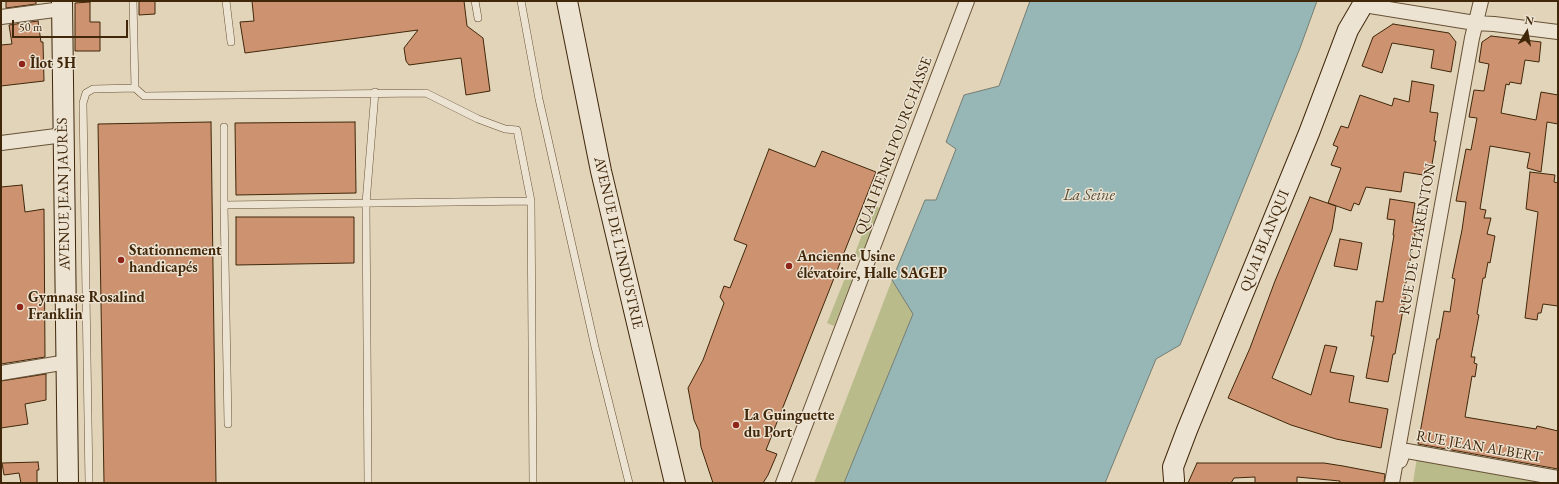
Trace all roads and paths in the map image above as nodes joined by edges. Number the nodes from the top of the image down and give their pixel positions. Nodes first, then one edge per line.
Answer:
1 (133, 1) edge
2 (226, 1) edge
3 (475, 1) edge
4 (521, 1) edge
5 (567, 1) edge
6 (967, 1) edge
7 (1481, 1) edge
8 (1365, 3) edge
9 (62, 5) edge
10 (1, 17) edge
11 (478, 18) dead end
12 (1475, 23) junction
13 (1558, 32) edge
14 (231, 42) dead end
15 (135, 88) junction
16 (375, 92) junction
17 (224, 127) dead end
18 (64, 135) junction
19 (1, 143) edge
20 (532, 201) junction
21 (366, 203) junction
22 (224, 205) junction
23 (67, 362) junction
24 (1, 373) edge
25 (228, 424) dead end
26 (1400, 461) dead end
27 (1558, 478) edge
28 (1173, 482) edge
29 (68, 483) edge
30 (89, 483) edge
31 (368, 483) edge
32 (533, 483) edge
33 (629, 483) edge
34 (675, 483) edge
35 (784, 483) edge
36 (1392, 483) edge

1 - 15 lane
2 - 14 lane
3 - 11 lane
4 - 33 lane
5 - 34 main road, AVENUE DE L'INDUSTRIE
6 - 35 street, QUAI HENRI POURCHASSE
7 - 12 street, RUE DE CHARENTON
8 - 12 street
8 - 28 main road, QUAI BLANQUI
9 - 10 street
9 - 18 main road, AVENUE JEAN JAURÈS
12 - 13 street
12 - 36 street, RUE DE CHARENTON
15 - 16 lane
15 - 30 lane
16 - 20 lane
16 - 21 lane
17 - 22 lane
18 - 19 street
18 - 23 main road, AVENUE JEAN JAURÈS
20 - 21 lane
20 - 32 lane
21 - 22 lane
21 - 31 lane
22 - 25 lane
23 - 24 street
23 - 29 main road, AVENUE JEAN JAURÈS
26 - 27 street, RUE JEAN ALBERT

